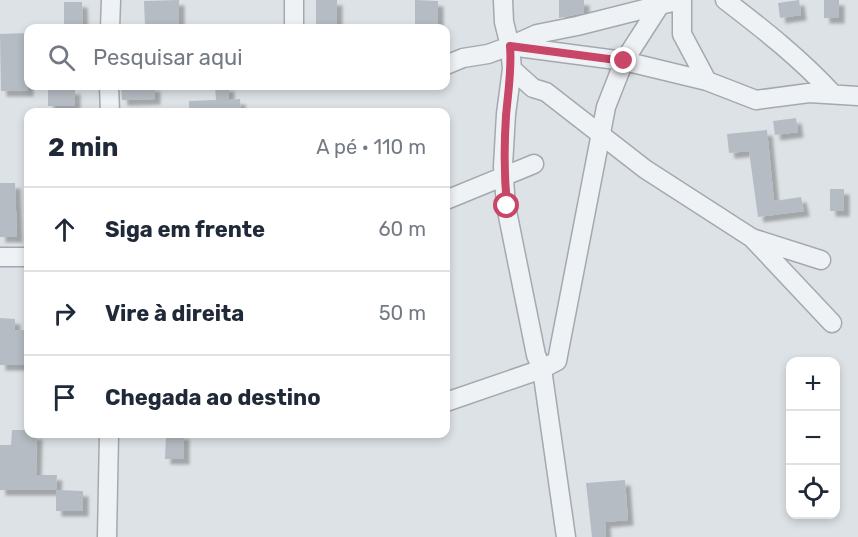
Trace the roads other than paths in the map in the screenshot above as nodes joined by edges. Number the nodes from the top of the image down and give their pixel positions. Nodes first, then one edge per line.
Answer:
1 (111, 0) edge
2 (294, 0) edge
3 (503, 0) edge
4 (682, 0) edge
5 (725, 0) edge
6 (662, 3) edge
7 (110, 24) edge
8 (294, 24) edge
9 (510, 46) junction
10 (624, 61) junction
11 (450, 63) edge
12 (512, 69) junction
13 (707, 81) junction
14 (109, 90) edge
15 (833, 94) junction
16 (858, 96) edge
17 (110, 108) edge
18 (601, 136) junction
19 (534, 164) dead end
20 (504, 175) junction
21 (450, 198) edge
22 (752, 238) junction
23 (0, 257) edge
24 (24, 257) edge
25 (821, 260) dead end
26 (832, 323) dead end
27 (542, 369) junction
28 (450, 401) edge
29 (109, 438) edge
30 (107, 537) edge
31 (566, 537) edge

1 - 7 street
2 - 8 street
3 - 9 street
4 - 6 street
4 - 13 street
5 - 15 street
6 - 9 street
6 - 10 street
9 - 10 street
9 - 11 street
9 - 12 street
10 - 13 street
10 - 18 street
12 - 18 street
12 - 20 street
13 - 15 street
14 - 17 street
15 - 16 street
18 - 22 street
18 - 27 street
19 - 20 street
20 - 21 street
20 - 27 street
22 - 25 street
22 - 26 street
23 - 24 street
27 - 28 street
27 - 31 street
29 - 30 street

